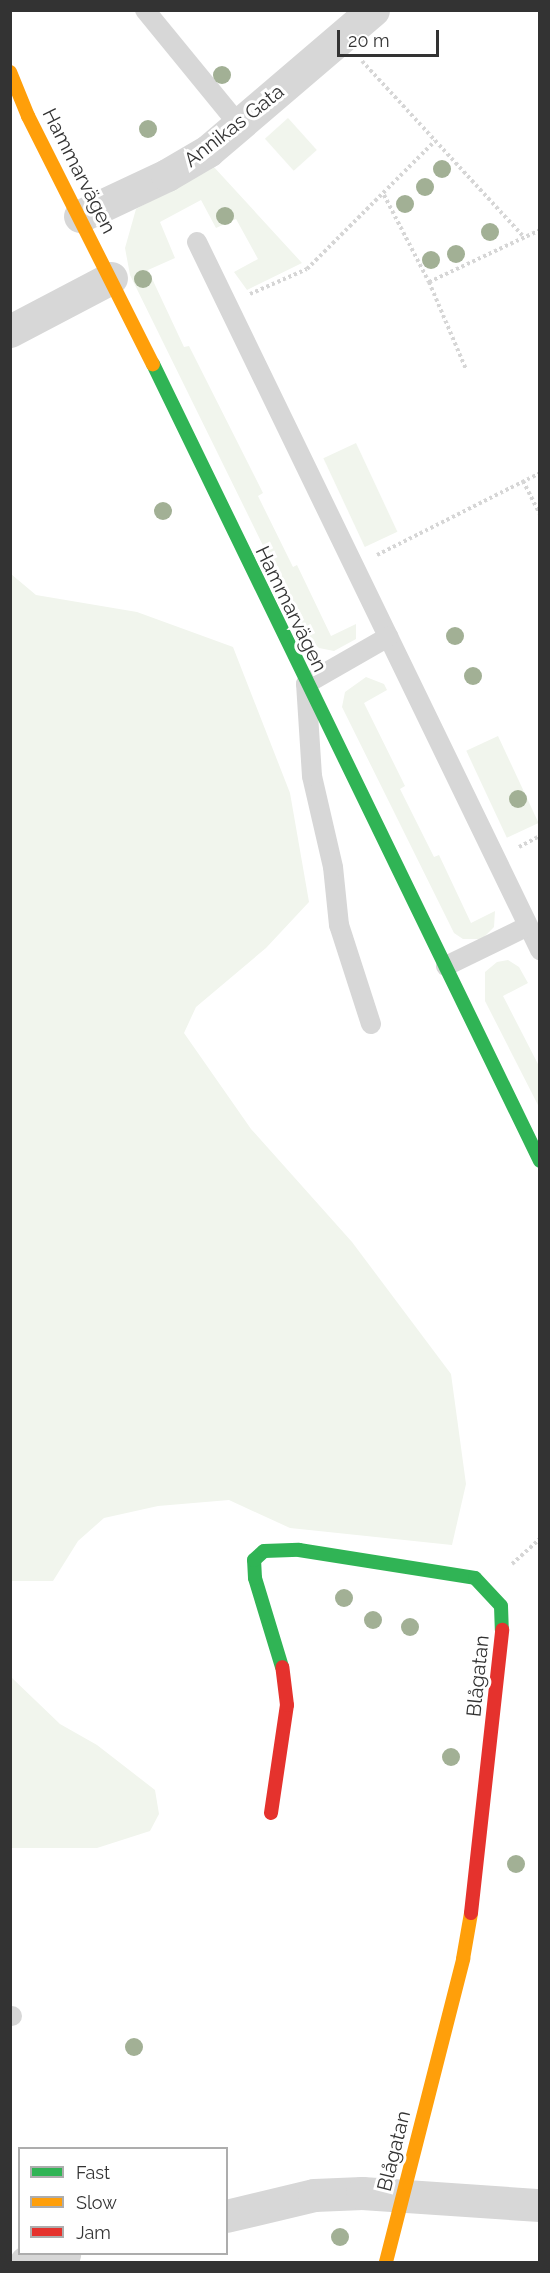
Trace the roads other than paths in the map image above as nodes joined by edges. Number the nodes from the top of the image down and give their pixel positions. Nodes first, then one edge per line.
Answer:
1 (145, 10) edge
2 (373, 10) edge
3 (10, 72) edge
4 (240, 126) junction
5 (80, 216) junction
6 (197, 242) dead end
7 (111, 278) junction
8 (10, 331) edge
9 (388, 637) junction
10 (306, 684) junction
11 (528, 926) junction
12 (540, 950) edge
13 (446, 966) junction
14 (371, 1024) dead end
15 (540, 1161) edge
16 (272, 1813) dead end
17 (402, 2195) junction
18 (540, 2205) edge
19 (228, 2216) edge
20 (56, 2255) edge
21 (26, 2262) edge
22 (386, 2262) edge

1 - 4 lane
2 - 4 street, Annikas Gata
3 - 5 street, Hammarvägen
4 - 5 street, Annikas Gata
5 - 7 street, Hammarvägen
6 - 9 lane
7 - 8 street
7 - 10 street, Hammarvägen
9 - 10 lane
9 - 11 lane
10 - 13 street, Hammarvägen
10 - 14 lane
11 - 12 lane
11 - 13 lane
13 - 15 street, Hammarvägen
16 - 17 street, Blågatan
17 - 18 street
17 - 19 street
17 - 22 street, Blågatan
20 - 21 street

